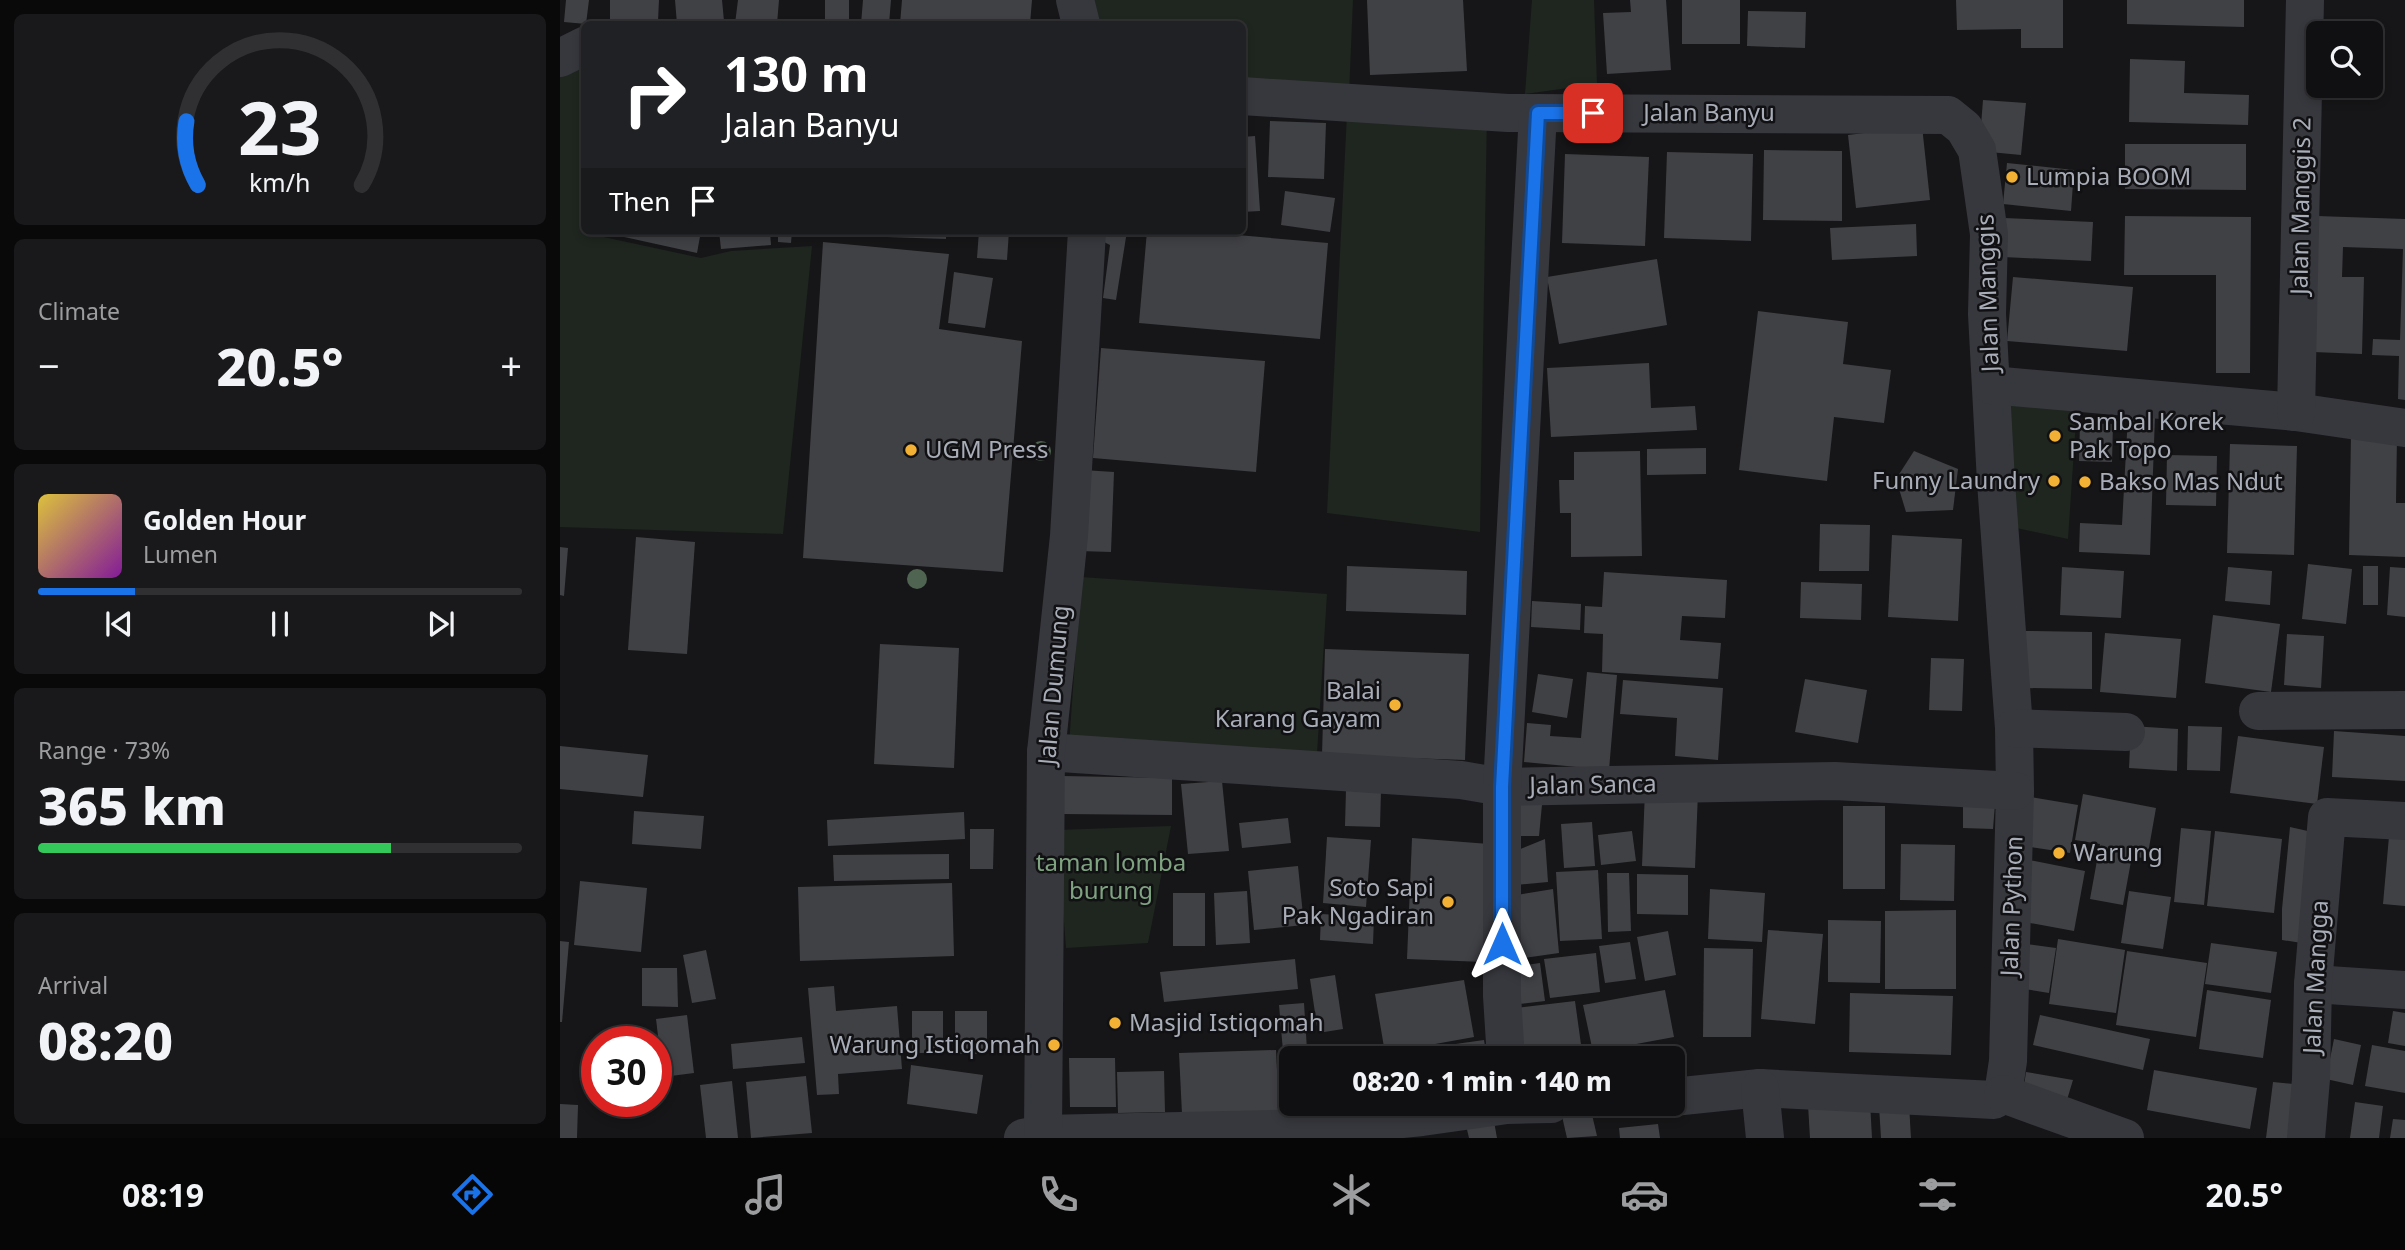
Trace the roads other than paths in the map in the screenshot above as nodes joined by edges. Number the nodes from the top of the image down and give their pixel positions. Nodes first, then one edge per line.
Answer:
1 (1075, 0) edge
2 (2305, 0) edge
3 (1080, 21) edge
4 (581, 48) edge
5 (560, 58) edge
6 (1246, 96) edge
7 (1538, 113) junction
8 (1924, 114) joint
9 (1087, 235) edge
10 (1991, 385) junction
11 (2296, 412) junction
12 (2405, 428) edge
13 (2405, 710) edge
14 (2258, 711) dead end
15 (2014, 728) junction
16 (2126, 732) dead end
17 (1046, 752) junction
18 (1502, 787) junction
19 (2015, 791) junction
20 (2405, 821) edge
21 (2313, 984) junction
22 (2405, 990) edge
23 (1505, 1046) edge
24 (1760, 1088) junction
25 (2003, 1094) junction
26 (1685, 1096) edge
27 (1508, 1116) edge
28 (1316, 1133) edge
29 (1037, 1137) edge
30 (1765, 1138) edge
31 (2125, 1138) edge
32 (2306, 1138) edge

1 - 3 street
2 - 11 street, Jalan Manggis 2
4 - 5 street
6 - 7 street, Jalan Banyu
7 - 8 street, Jalan Banyu
7 - 18 street
8 - 10 street, Jalan Manggis
9 - 17 street, Jalan Dumung
10 - 11 street, Jalan Manggis
10 - 15 street, Jalan Python
11 - 12 street, Jalan Manggis
13 - 14 street
15 - 16 street
15 - 19 street, Jalan Python
17 - 18 street, Jalan Sanca
17 - 29 street, Jalan Dumung
18 - 19 street, Jalan Sanca
18 - 23 street
19 - 25 street, Jalan Python
20 - 21 street, Jalan Mangga
21 - 22 street
21 - 32 street, Jalan Mangga
24 - 25 street
24 - 26 street
24 - 30 street
25 - 31 street
27 - 28 street
28 - 29 street

